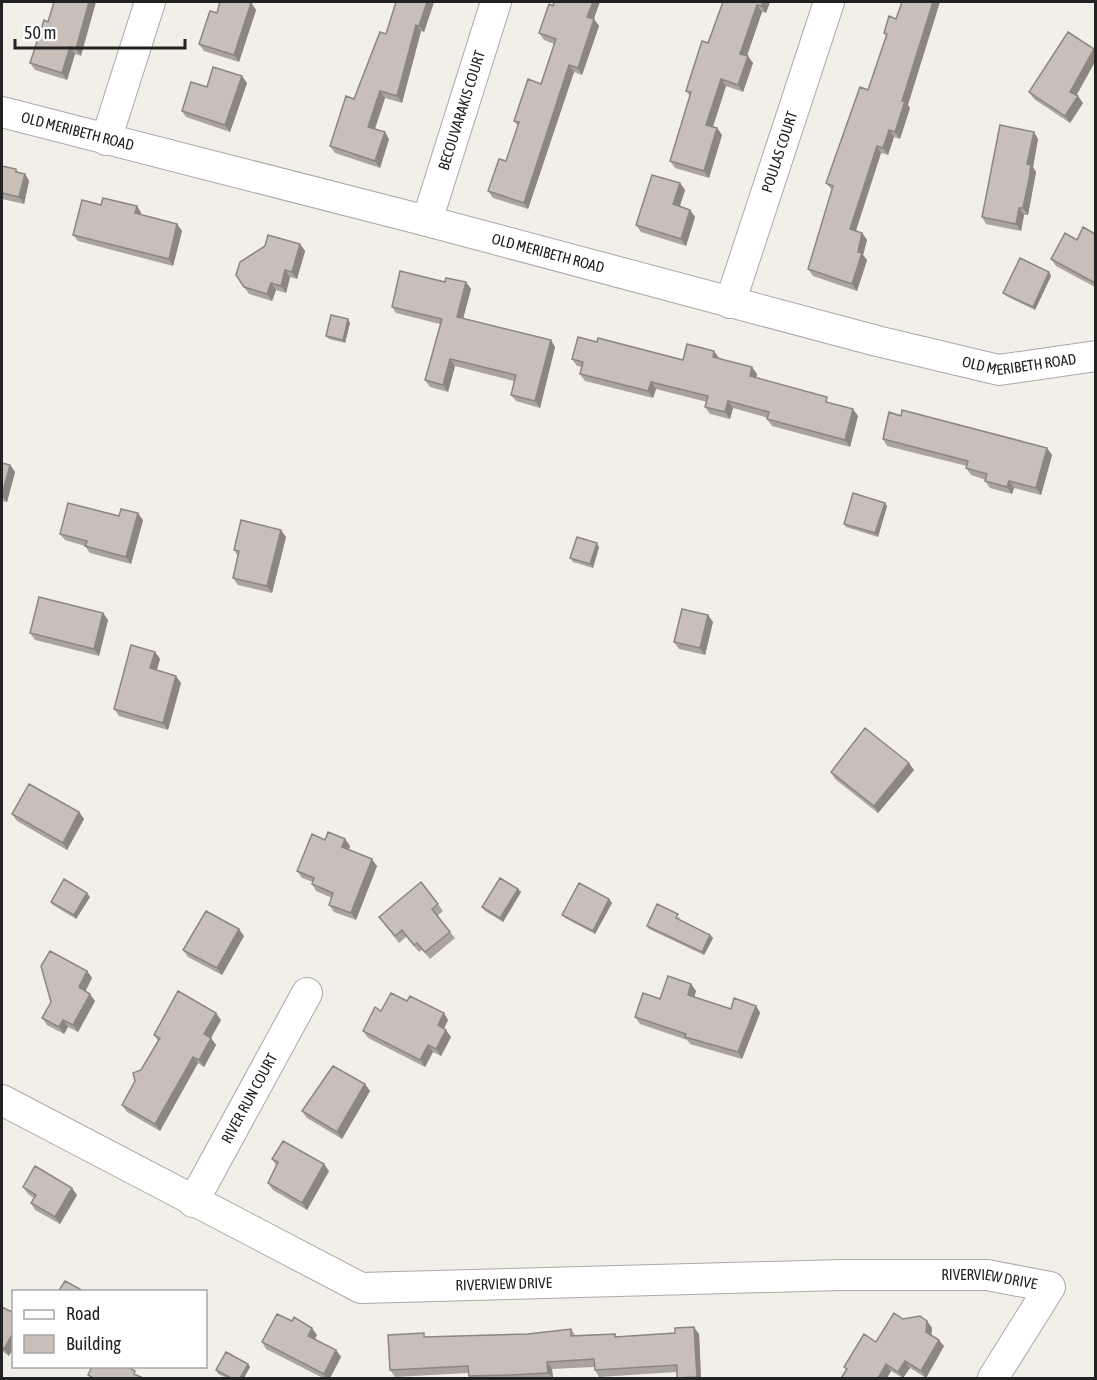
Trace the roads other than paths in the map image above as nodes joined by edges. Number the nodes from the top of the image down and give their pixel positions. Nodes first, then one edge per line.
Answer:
1 (150, 2) edge
2 (496, 2) edge
3 (829, 2) edge
4 (2, 112) edge
5 (106, 140) junction
6 (427, 220) junction
7 (730, 303) junction
8 (1095, 356) edge
9 (307, 993) dead end
10 (2, 1100) edge
11 (193, 1202) junction
12 (993, 1378) edge

1 - 5 street
2 - 6 street, BECOUVARAKIS COURT
3 - 7 street, POULAS COURT
4 - 5 street, OLD MERIBETH ROAD
5 - 6 street, OLD MERIBETH ROAD
6 - 7 street, OLD MERIBETH ROAD
7 - 8 street, OLD MERIBETH ROAD
9 - 11 street, RIVER RUN COURT
10 - 11 street, RIVERVIEW DRIVE
11 - 12 street, RIVERVIEW DRIVE

